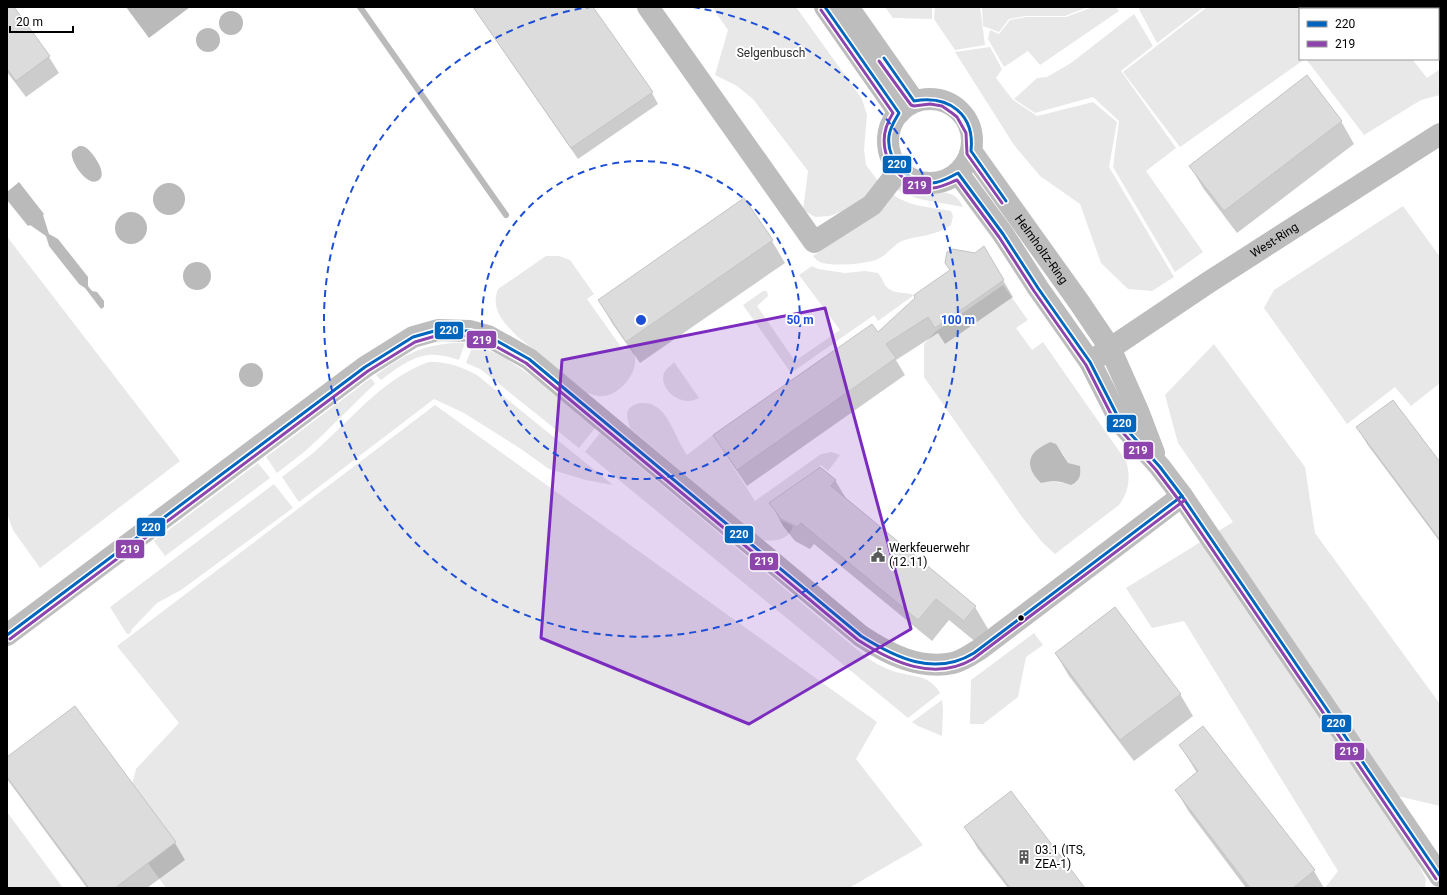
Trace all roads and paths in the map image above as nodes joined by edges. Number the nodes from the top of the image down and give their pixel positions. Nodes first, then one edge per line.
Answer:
1 (648, 7) edge
2 (825, 7) edge
3 (848, 7) edge
4 (907, 107) junction
5 (1440, 134) edge
6 (971, 151) junction
7 (900, 169) junction
8 (958, 174) junction
9 (1110, 348) junction
10 (1090, 362) junction
11 (1160, 467) junction
12 (1182, 496) junction
13 (7, 636) edge
14 (1440, 876) edge

1 - 7 street
2 - 4 street
3 - 4 street
4 - 6 street
4 - 7 street
5 - 9 street, West-Ring
6 - 8 street
6 - 9 street, Helmholtz-Ring
7 - 8 street
8 - 10 street, Helmholtz-Ring
9 - 10 street
9 - 11 street, Helmholtz-Ring
10 - 11 street, Helmholtz-Ring
11 - 12 street, Helmholtz-Ring
12 - 13 street
12 - 14 street, Helmholtz-Ring

